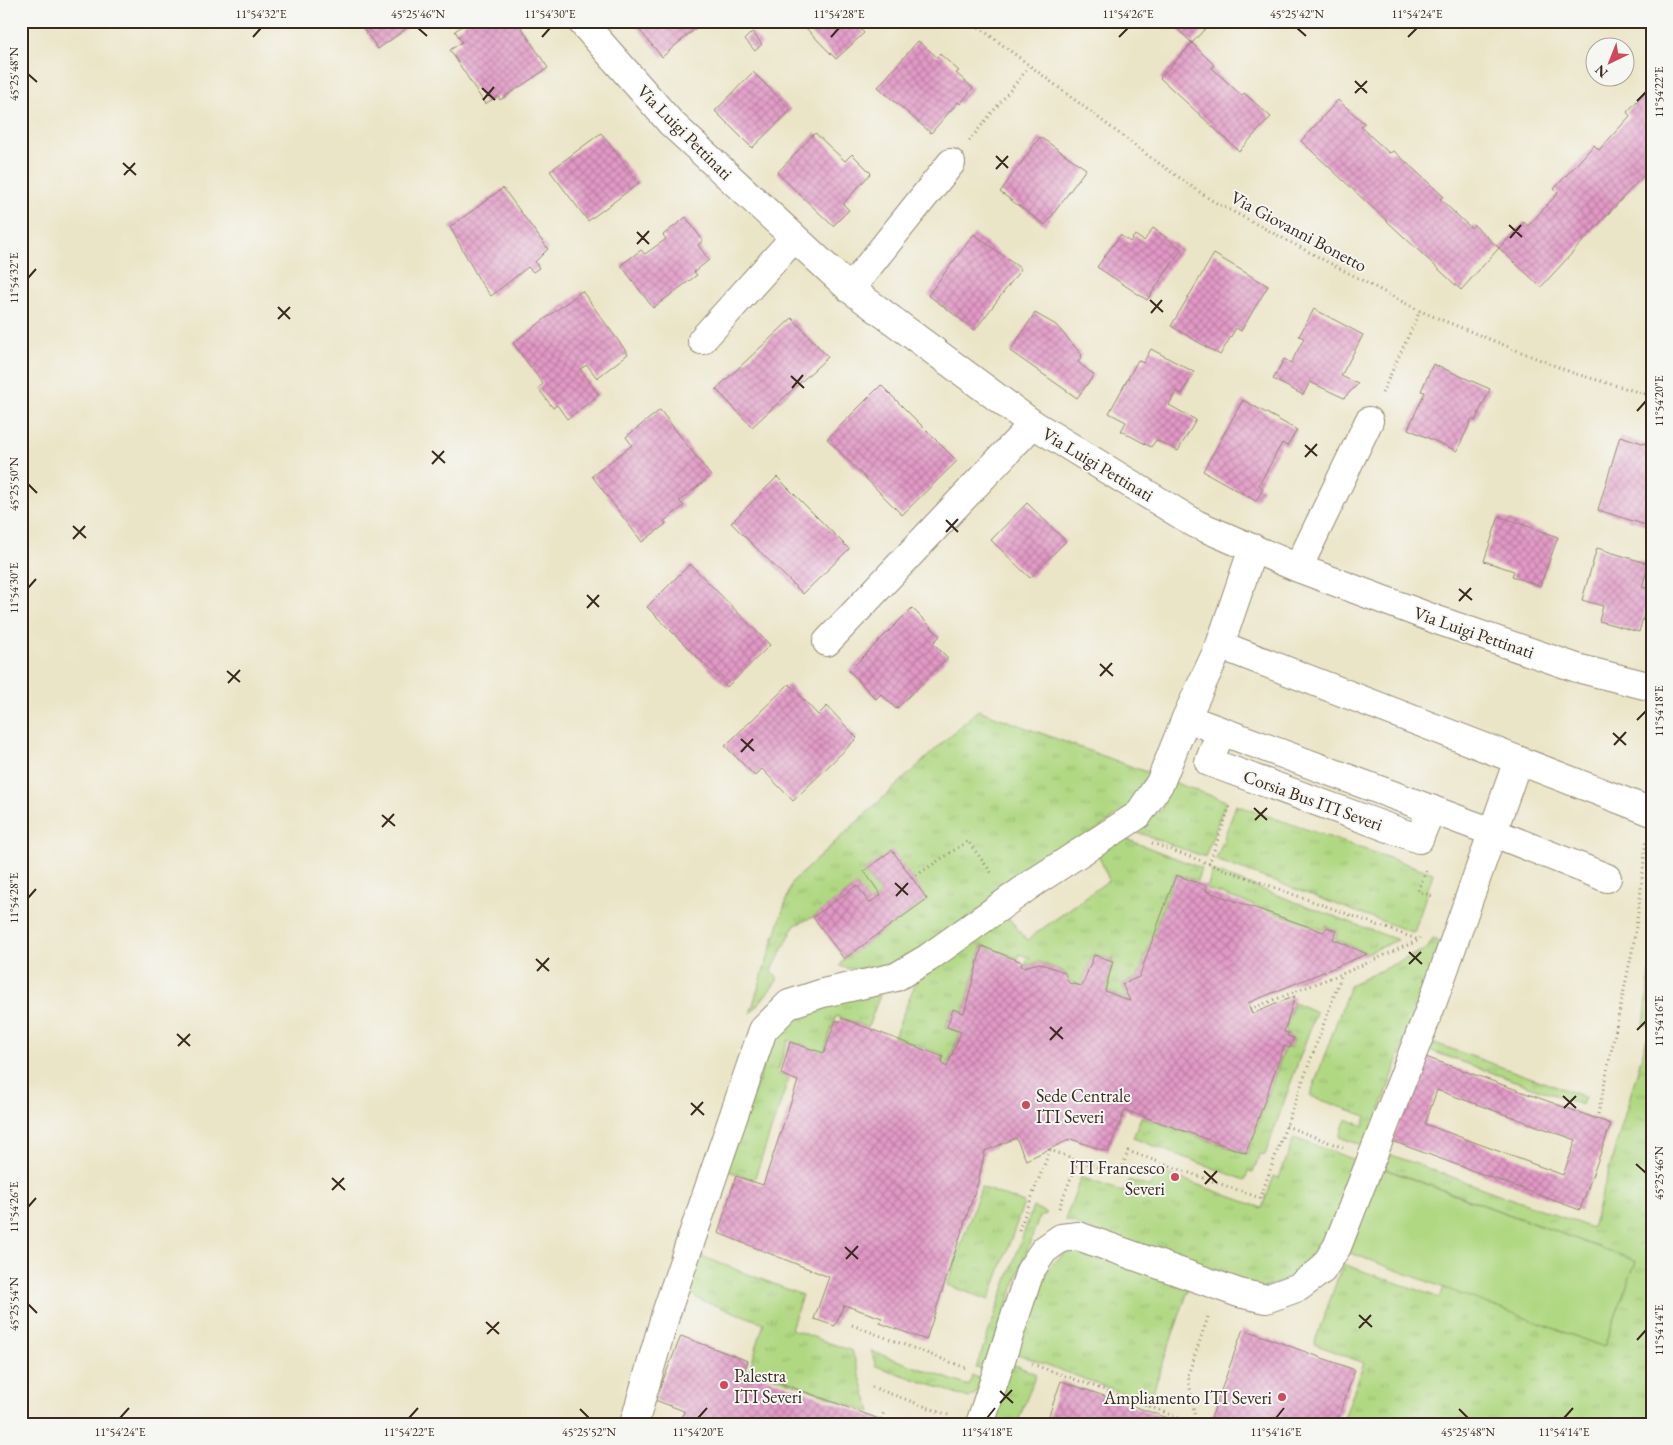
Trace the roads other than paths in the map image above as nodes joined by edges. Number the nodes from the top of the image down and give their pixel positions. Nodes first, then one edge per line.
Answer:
1 (581, 21) edge
2 (951, 163) road end
3 (794, 238) junction
4 (850, 289) junction
5 (702, 340) dead end
6 (1369, 421) road end
7 (1033, 424) junction
8 (1253, 548) junction
9 (1298, 568) junction
10 (827, 642) dead end
11 (1220, 645) junction
12 (1652, 687) edge
13 (1186, 718) junction
14 (1518, 760) junction
15 (1650, 811) edge
16 (1492, 832) junction
17 (1607, 878) dead end
18 (634, 1424) edge
19 (980, 1424) edge

1 - 3 street, Via Luigi Pettinati
2 - 4 street
3 - 4 street, Via Luigi Pettinati
3 - 5 street
4 - 7 street, Via Luigi Pettinati
6 - 9 street
7 - 8 street, Via Luigi Pettinati
7 - 10 street, Via Luigi Pettinati
8 - 9 street, Via Luigi Pettinati
8 - 11 street
9 - 12 street, Via Luigi Pettinati
11 - 13 street
11 - 14 street
13 - 16 street, Corsia Bus ITI Severi
13 - 18 street
14 - 15 street
14 - 16 street
16 - 17 street
16 - 19 street

